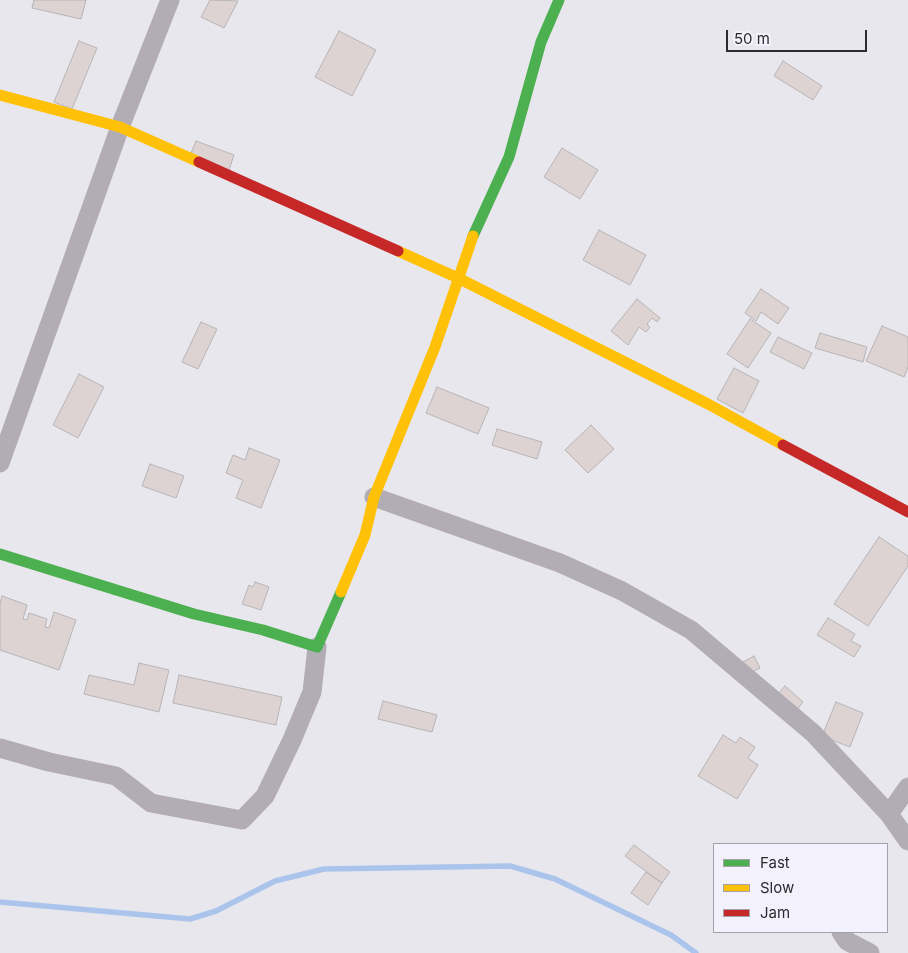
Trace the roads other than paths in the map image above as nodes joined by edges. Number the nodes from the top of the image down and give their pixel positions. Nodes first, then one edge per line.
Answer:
1 (170, 0) edge
2 (559, 0) edge
3 (0, 95) edge
4 (120, 126) junction
5 (458, 278) junction
6 (0, 463) edge
7 (374, 497) junction
8 (908, 512) edge
9 (0, 554) edge
10 (317, 647) junction
11 (0, 748) edge
12 (908, 788) edge
13 (888, 814) junction
14 (908, 841) edge
15 (842, 933) edge
16 (870, 953) edge

1 - 4 street
2 - 5 street
3 - 4 street
4 - 5 street
4 - 6 street
5 - 7 street
5 - 8 street
7 - 10 street
7 - 13 street
9 - 10 street
10 - 11 street
12 - 13 street
13 - 14 street
15 - 16 street

